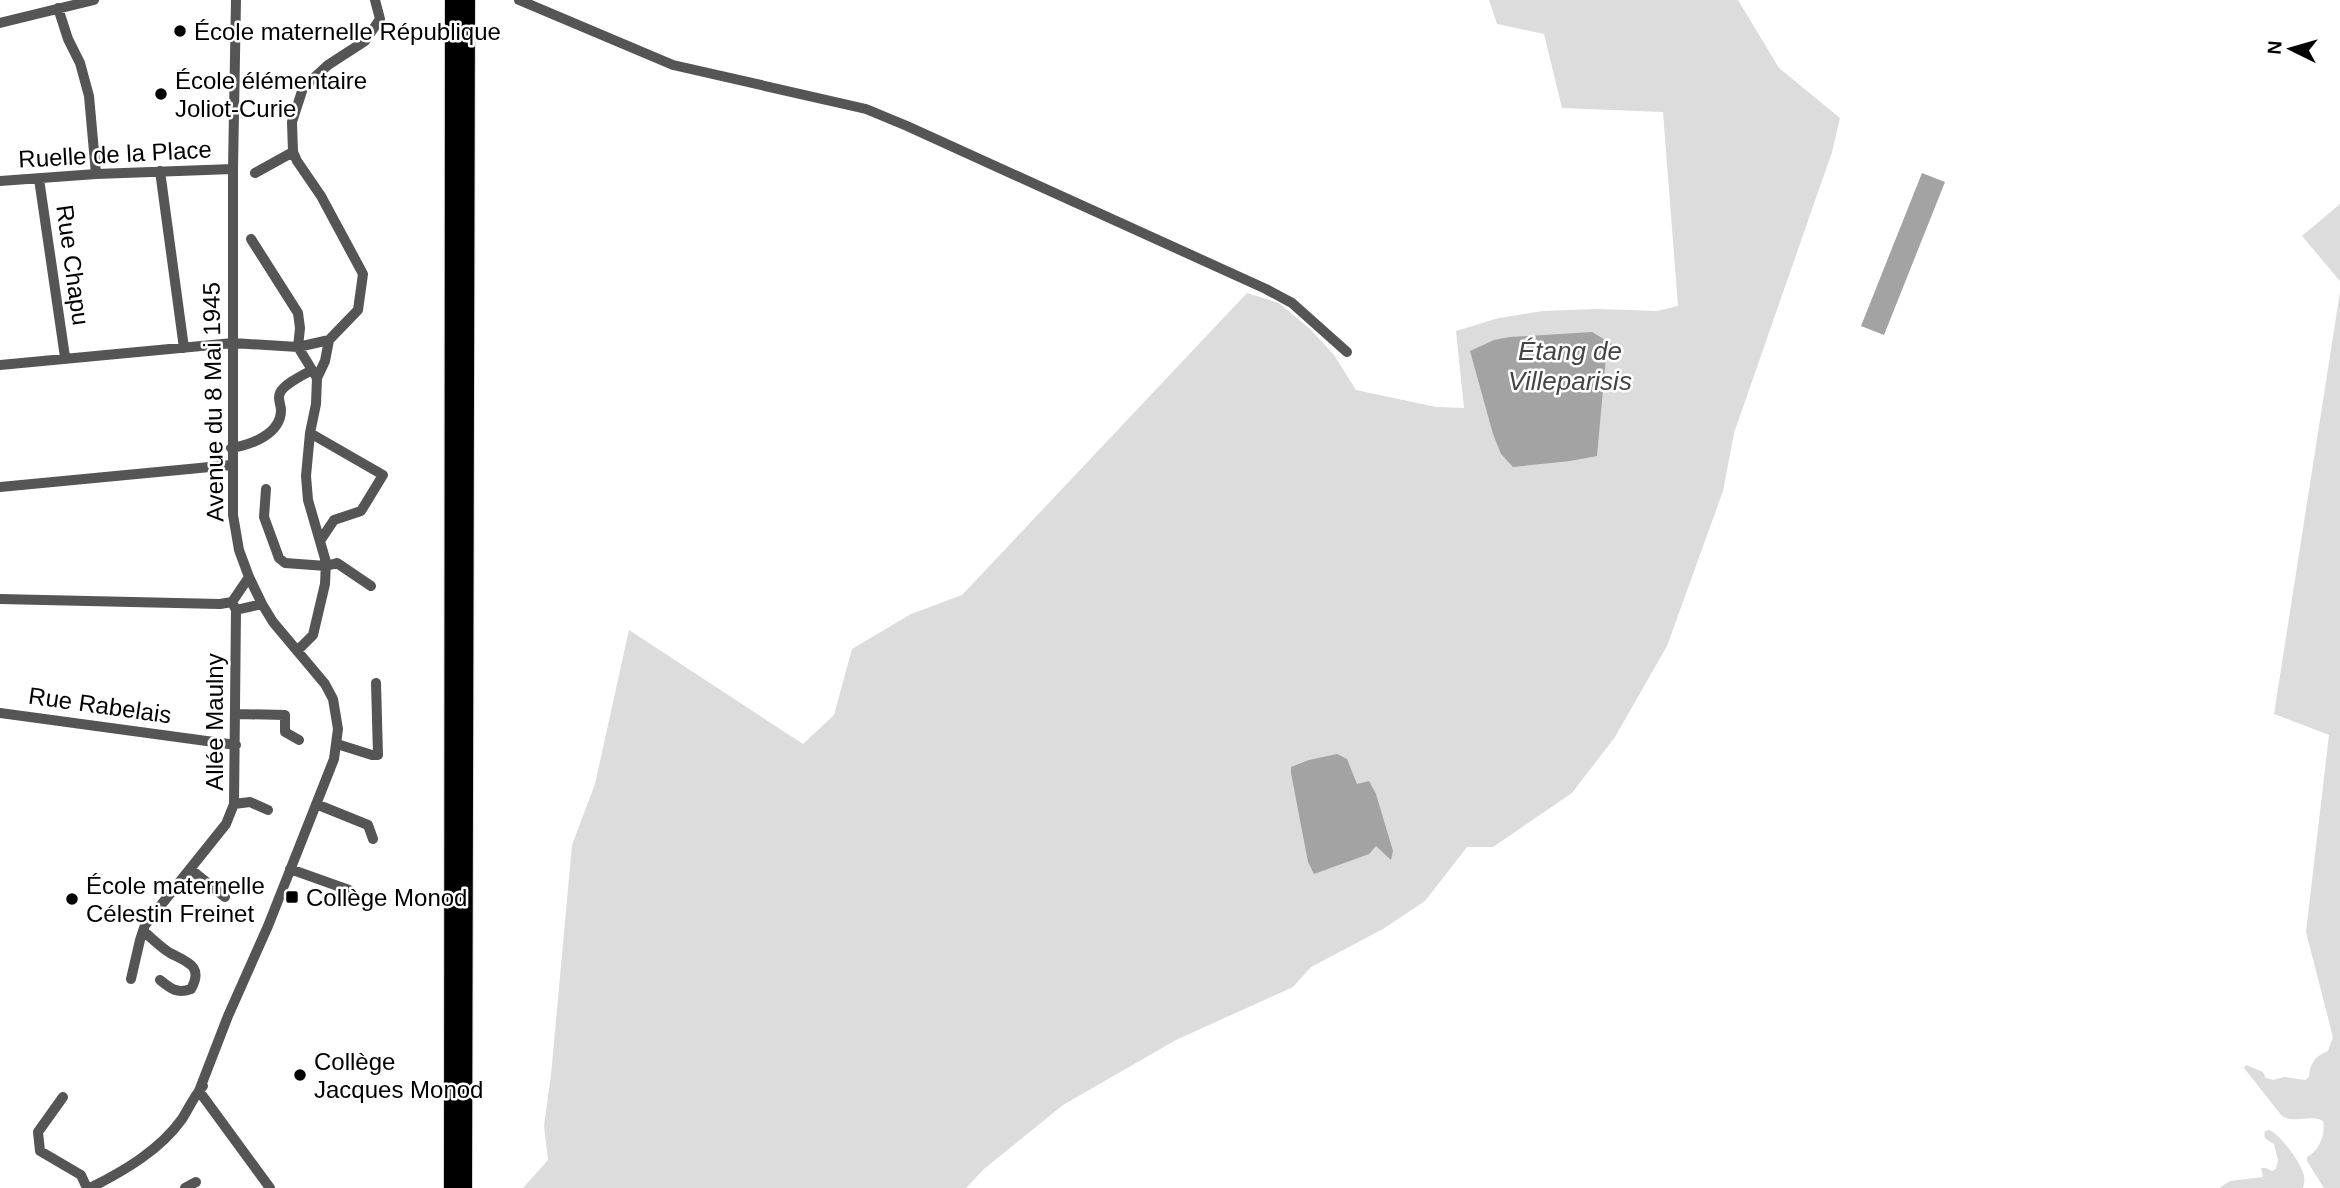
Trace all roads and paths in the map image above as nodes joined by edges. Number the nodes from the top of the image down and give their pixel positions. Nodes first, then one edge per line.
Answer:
1 (94, 0) edge
2 (236, 0) edge
3 (375, 0) edge
4 (453, 0) edge
5 (467, 0) edge
6 (519, 0) edge
7 (27, 3) dead end
8 (58, 8) junction
9 (27, 16) junction
10 (0, 23) edge
11 (293, 152) junction
12 (233, 169) junction
13 (160, 171) junction
14 (255, 173) dead end
15 (96, 174) junction
16 (39, 179) junction
17 (0, 181) edge
18 (251, 239) dead end
19 (329, 340) junction
20 (233, 344) junction
21 (298, 347) junction
22 (184, 348) junction
23 (1348, 352) dead end
24 (65, 357) junction
25 (0, 365) edge
26 (314, 374) junction
27 (310, 433) junction
28 (231, 448) junction
29 (231, 464) junction
30 (0, 487) edge
31 (266, 489) dead end
32 (320, 541) junction
33 (326, 566) junction
34 (249, 577) junction
35 (371, 586) dead end
36 (0, 599) edge
37 (262, 604) junction
38 (234, 606) junction
39 (297, 651) junction
40 (376, 683) dead end
41 (0, 713) edge
42 (236, 713) junction
43 (299, 740) dead end
44 (337, 744) junction
45 (236, 745) junction
46 (234, 804) junction
47 (316, 804) junction
48 (268, 810) dead end
49 (373, 839) dead end
50 (190, 869) junction
51 (290, 869) junction
52 (349, 890) dead end
53 (225, 897) dead end
54 (143, 931) junction
55 (131, 979) dead end
56 (160, 980) dead end
57 (199, 1091) junction
58 (63, 1097) dead end
59 (196, 1182) dead end
60 (112, 1184) edge
61 (89, 1188) edge
62 (185, 1188) edge
63 (270, 1188) edge
64 (452, 1188) edge
65 (464, 1188) edge

1 - 8 street
2 - 12 street, Avenue du 8 Mai 1945
3 - 11 street
4 - 64 highway
5 - 65 highway
6 - 23 street
7 - 9 street
8 - 9 street
8 - 15 street
9 - 10 street
11 - 14 street
11 - 19 street
12 - 13 street, Ruelle de la Place
12 - 20 street, Avenue du 8 Mai 1945
13 - 15 street, Ruelle de la Place
13 - 22 street
15 - 16 street, Ruelle de la Place
16 - 17 street, Ruelle de la Place
16 - 24 street, Rue Chapu
18 - 21 street
19 - 21 street
19 - 26 street
20 - 21 street
20 - 22 street
20 - 28 street, Avenue du 8 Mai 1945
21 - 26 street
22 - 24 street
24 - 25 street
26 - 27 street
26 - 28 street
27 - 32 street
27 - 32 street
28 - 29 street, Avenue du 8 Mai 1945
29 - 30 street
29 - 34 street, Avenue du 8 Mai 1945
31 - 33 street
32 - 33 street
33 - 35 street
33 - 39 street
34 - 37 street, Avenue du 8 Mai 1945
34 - 38 street
36 - 38 street
37 - 38 street
37 - 39 street, Avenue du 8 Mai 1945
38 - 42 street, Allée Maulny
39 - 44 street, Avenue du 8 Mai 1945
40 - 44 street
41 - 45 street, Rue Rabelais
42 - 43 street
42 - 45 street, Allée Maulny
44 - 47 street, Avenue du 8 Mai 1945
45 - 46 street, Allée Maulny
46 - 48 street
46 - 50 street, Allée Maulny
47 - 49 street
47 - 51 street, Avenue du 8 Mai 1945
50 - 53 street
50 - 54 street, Allée Maulny
51 - 52 street
51 - 57 street, Avenue du 8 Mai 1945
54 - 55 street, Allée Maulny
54 - 56 street
57 - 60 street, Avenue du 8 Mai 1945
57 - 63 street
58 - 61 street
59 - 62 street
60 - 61 street, Avenue du 8 Mai 1945

